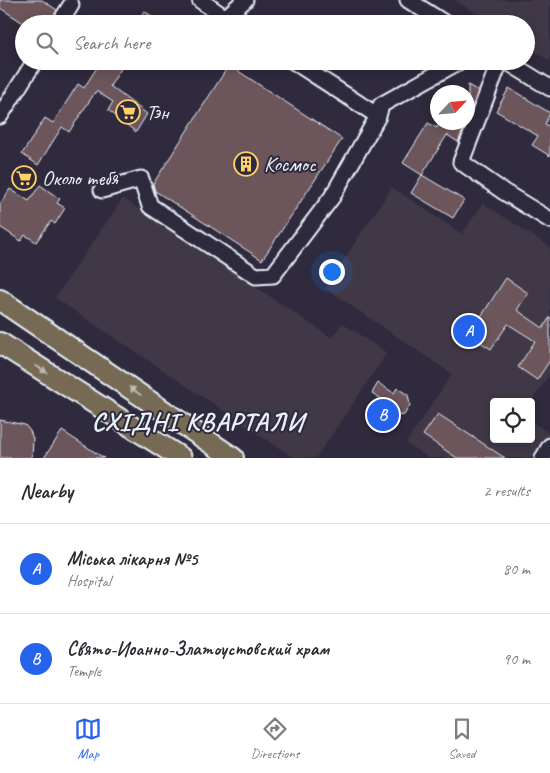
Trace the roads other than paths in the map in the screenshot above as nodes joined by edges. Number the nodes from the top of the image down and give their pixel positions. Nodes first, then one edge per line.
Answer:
1 (200, 0) edge
2 (245, 0) edge
3 (408, 0) edge
4 (71, 5) dead end
5 (65, 15) edge
6 (221, 15) edge
7 (234, 15) edge
8 (432, 15) edge
9 (29, 70) edge
10 (307, 70) edge
11 (444, 70) edge
12 (497, 70) edge
13 (521, 70) edge
14 (550, 88) edge
15 (0, 116) edge
16 (378, 116) junction
17 (102, 190) dead end
18 (550, 220) edge
19 (0, 300) edge
20 (0, 343) edge
21 (550, 446) edge
22 (181, 458) edge
23 (233, 458) edge
24 (543, 458) edge

1 - 6 lane
2 - 7 lane
3 - 8 lane
4 - 5 lane
9 - 15 lane
10 - 16 lane
11 - 16 lane
12 - 18 lane
13 - 14 lane
16 - 17 lane
23 -> 19 main road
20 -> 22 main road
21 - 24 lane

